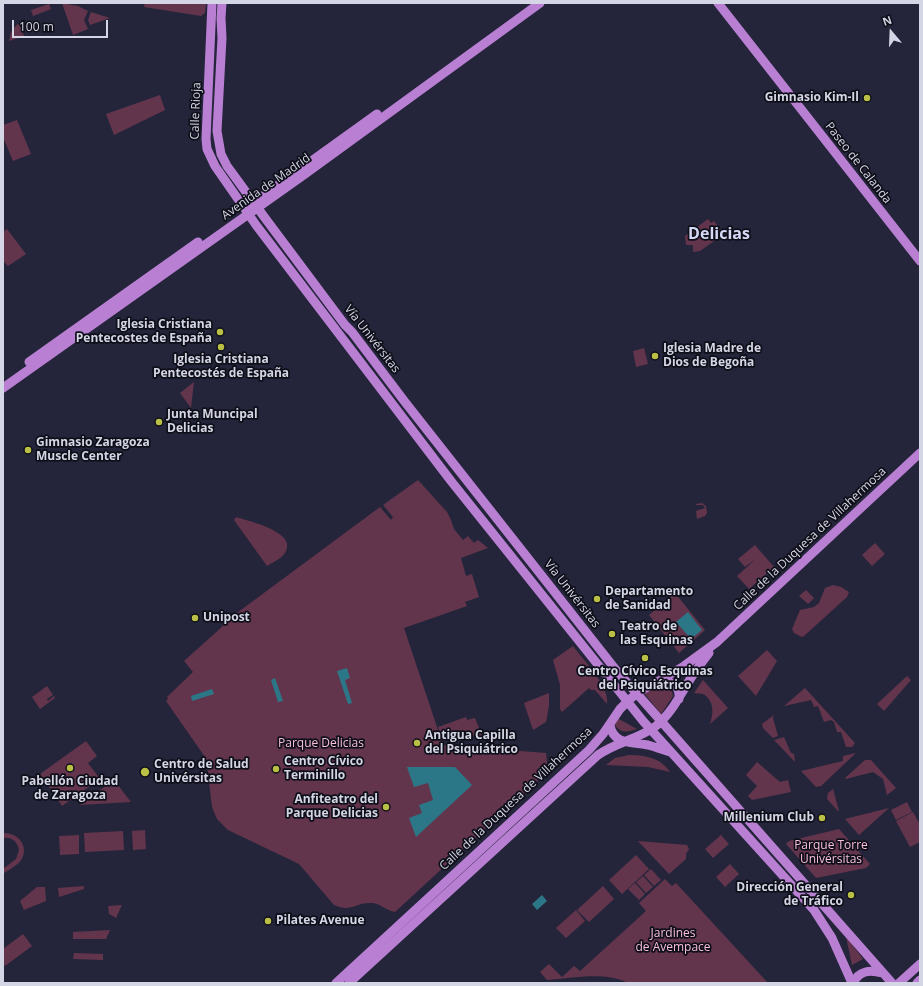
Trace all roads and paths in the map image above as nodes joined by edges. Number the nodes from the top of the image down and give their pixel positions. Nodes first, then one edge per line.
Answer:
1 (212, 3) edge
2 (222, 3) edge
3 (530, 3) edge
4 (540, 3) edge
5 (718, 3) edge
6 (221, 18) junction
7 (211, 26) junction
8 (222, 35) junction
9 (255, 205) junction
10 (247, 211) junction
11 (920, 261) edge
12 (3, 380) edge
13 (3, 388) edge
14 (392, 402) junction
15 (405, 402) junction
16 (920, 454) edge
17 (717, 642) junction
18 (659, 682) junction
19 (636, 693) junction
20 (679, 699) junction
21 (627, 701) junction
22 (661, 721) junction
23 (610, 725) junction
24 (651, 729) junction
25 (623, 741) junction
26 (673, 753) junction
27 (920, 964) edge
28 (882, 973) junction
29 (920, 980) edge
30 (336, 983) edge
31 (349, 983) edge
32 (853, 983) edge
33 (892, 983) edge
34 (899, 983) edge
35 (917, 983) edge

1 - 7 main road, Calle Rioja
2 - 6 main road, Calle Rioja
3 - 9 main road, Avenida de Madrid
4 - 9 main road, Avenida de Madrid
5 - 11 main road, Paseo de Calanda
6 - 7 main road
6 - 8 main road, Calle Rioja
7 - 8 main road
7 - 10 main road, Calle Rioja
8 - 9 main road, Calle Rioja
9 - 10 main road, Avenida de Madrid
9 - 15 main road, Vía Univérsitas
10 - 12 main road, Avenida de Madrid
10 - 13 main road, Avenida de Madrid
10 - 14 main road, Vía Univérsitas
14 - 15 main road
14 - 21 main road, Vía Univérsitas
15 - 19 main road, Vía Univérsitas
16 - 17 main road, Calle de la Duquesa de Villahermosa
17 - 18 main road, Calle de la Duquesa de Villahermosa
17 - 20 main road, Calle de la Duquesa de Villahermosa
18 - 19 main road, Calle de la Duquesa de Villahermosa
18 - 20 main road
19 - 21 main road, Calle de la Duquesa de Villahermosa
19 - 22 main road, Vía Univérsitas
20 - 22 main road, Calle de la Duquesa de Villahermosa
21 - 23 main road, Calle de la Duquesa de Villahermosa
21 - 24 main road, Vía Univérsitas
22 - 24 main road, Calle de la Duquesa de Villahermosa
22 - 28 main road, Vía Univérsitas
23 - 25 main road
23 - 30 main road, Calle de la Duquesa de Villahermosa
24 - 25 main road, Calle de la Duquesa de Villahermosa
24 - 26 main road, Vía Univérsitas
25 - 26 main road
25 - 31 main road, Calle de la Duquesa de Villahermosa
26 - 32 main road, Vía Univérsitas
27 - 34 main road
28 - 32 main road
28 - 33 main road, Vía Univérsitas
29 - 35 main road

